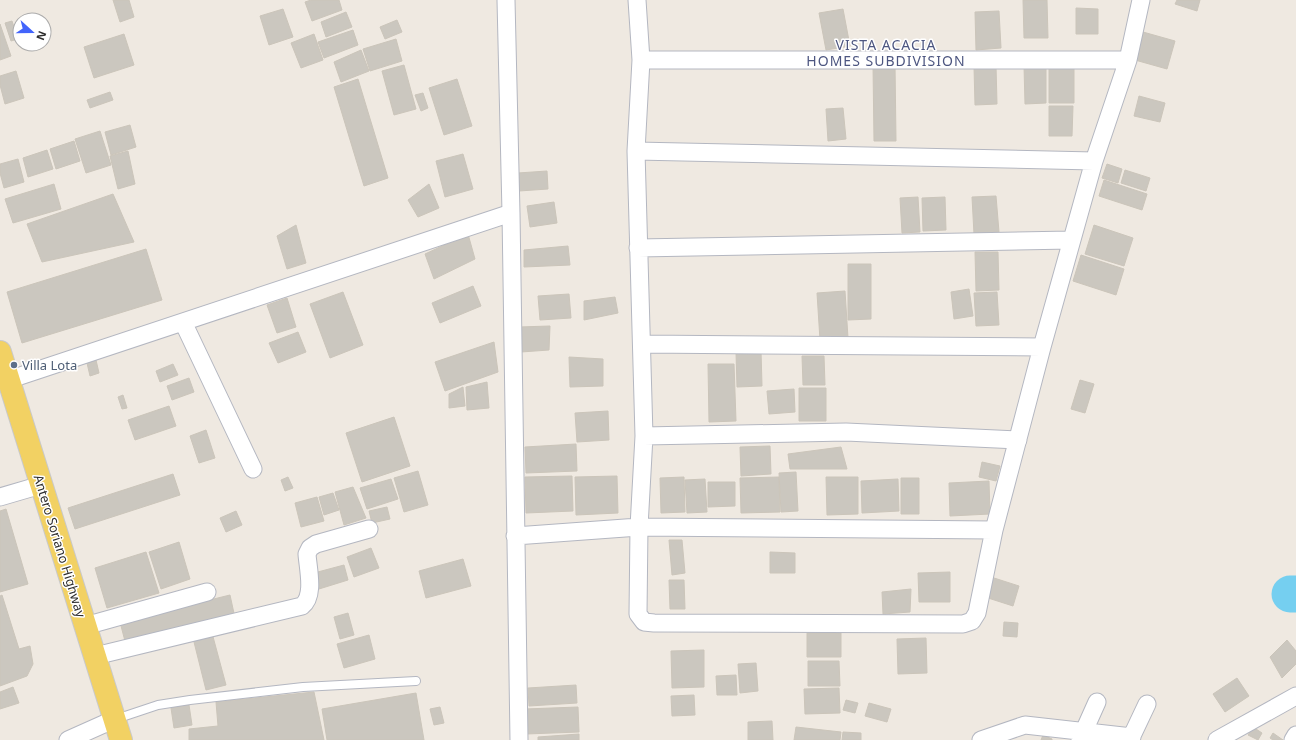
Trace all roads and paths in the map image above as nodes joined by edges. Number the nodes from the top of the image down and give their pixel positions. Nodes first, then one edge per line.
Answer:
1 (506, 0) edge
2 (637, 0) edge
3 (1141, 0) edge
4 (640, 60) junction
5 (1128, 60) junction
6 (636, 151) junction
7 (1094, 161) junction
8 (511, 213) junction
9 (1071, 240) junction
10 (638, 248) junction
11 (183, 322) junction
12 (642, 344) junction
13 (1042, 347) junction
14 (0, 352) edge
15 (8, 380) junction
16 (644, 436) junction
17 (1018, 440) junction
18 (253, 469) dead end
19 (41, 485) junction
20 (0, 498) edge
21 (639, 527) junction
22 (369, 529) dead end
23 (994, 530) junction
24 (515, 536) junction
25 (207, 592) dead end
26 (85, 626) junction
27 (94, 656) junction
28 (416, 681) dead end
29 (1296, 696) edge
30 (1097, 702) dead end
31 (1146, 704) dead end
32 (115, 719) junction
33 (1034, 733) edge
34 (1082, 735) edge
35 (1296, 735) edge
36 (1131, 739) edge
37 (68, 740) edge
38 (121, 740) edge
39 (519, 740) edge
40 (981, 740) edge
41 (1217, 740) edge
42 (1293, 740) edge

1 - 8 street
2 - 4 street
3 - 5 street
4 - 5 street
4 - 6 street
5 - 7 street
6 - 7 street
6 - 10 street
7 - 9 street
8 - 11 street
8 - 24 street
9 - 10 street
9 - 13 street
10 - 12 street
11 - 15 street
11 - 18 street
12 - 13 street
12 - 16 street
13 - 17 street
14 - 15 main road, Antero Soriano Highway
15 - 19 main road, Antero Soriano Highway
16 - 17 street
16 - 21 street
17 - 23 street
19 - 20 street
19 - 26 main road, Antero Soriano Highway
21 - 23 street
21 - 23 street
21 - 24 street
22 - 27 street
24 - 39 street
25 - 26 street
26 - 27 main road, Antero Soriano Highway
27 - 32 main road, Antero Soriano Highway
28 - 32 lane
29 - 41 street
30 - 34 street
31 - 36 street
32 - 37 street
32 - 38 main road, Antero Soriano Highway
33 - 34 street
33 - 40 street
34 - 36 street
35 - 42 street

